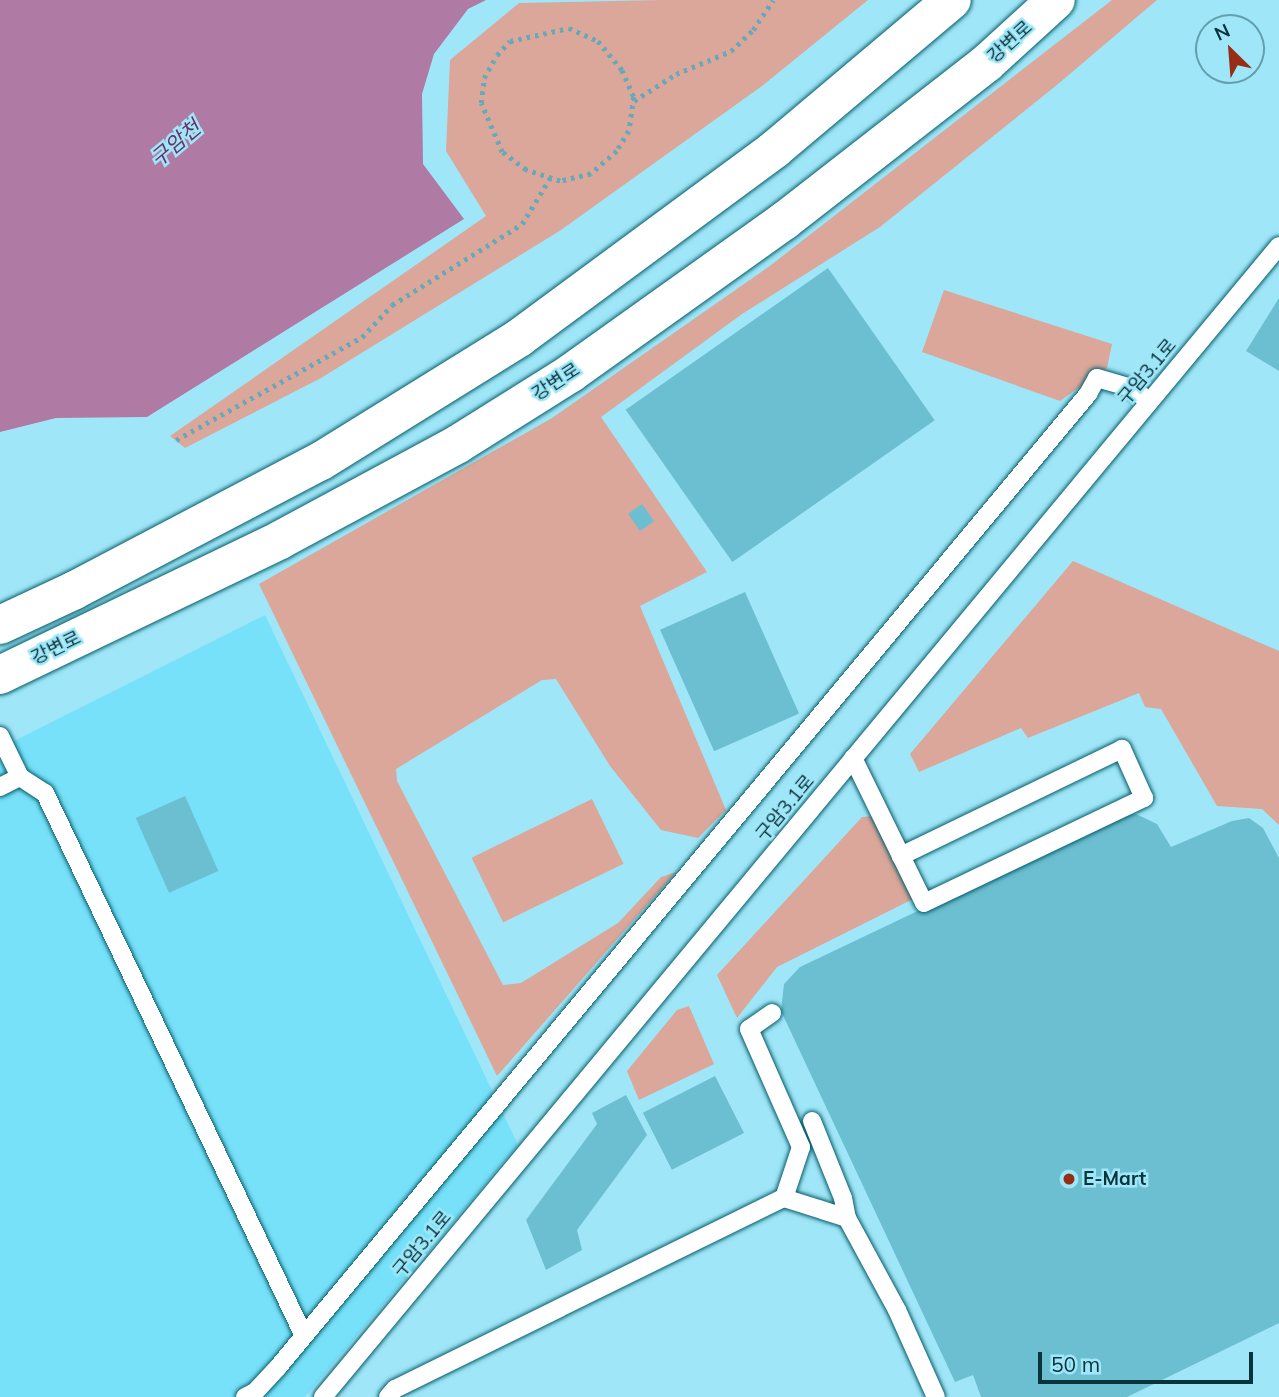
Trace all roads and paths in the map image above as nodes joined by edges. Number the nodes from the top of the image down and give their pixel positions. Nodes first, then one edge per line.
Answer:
1 (773, 0) edge
2 (952, 0) edge
3 (1056, 0) edge
4 (633, 101) junction
5 (550, 178) junction
6 (1279, 246) edge
7 (1150, 401) junction
8 (176, 440) dead end
9 (0, 625) edge
10 (0, 675) edge
11 (0, 736) edge
12 (853, 758) junction
13 (20, 777) junction
14 (0, 787) edge
15 (901, 856) junction
16 (772, 1013) dead end
17 (812, 1121) dead end
18 (784, 1198) junction
19 (847, 1218) junction
20 (303, 1334) junction
21 (245, 1397) edge
22 (323, 1397) edge
23 (388, 1397) edge
24 (936, 1397) edge

1 - 4 path
2 - 9 street
3 - 10 street, 강변로
4 - 5 path
4 - 5 path
5 - 8 path
6 - 7 lane, 구암3.1로
7 - 12 lane, 구암3.1로
7 - 20 lane
11 - 13 lane
12 - 15 lane
12 - 22 lane, 구암3.1로
13 - 14 lane
13 - 20 lane
15 - 15 lane
16 - 18 lane
17 - 19 lane
18 - 19 lane
18 - 23 lane
19 - 24 lane
20 - 21 lane

